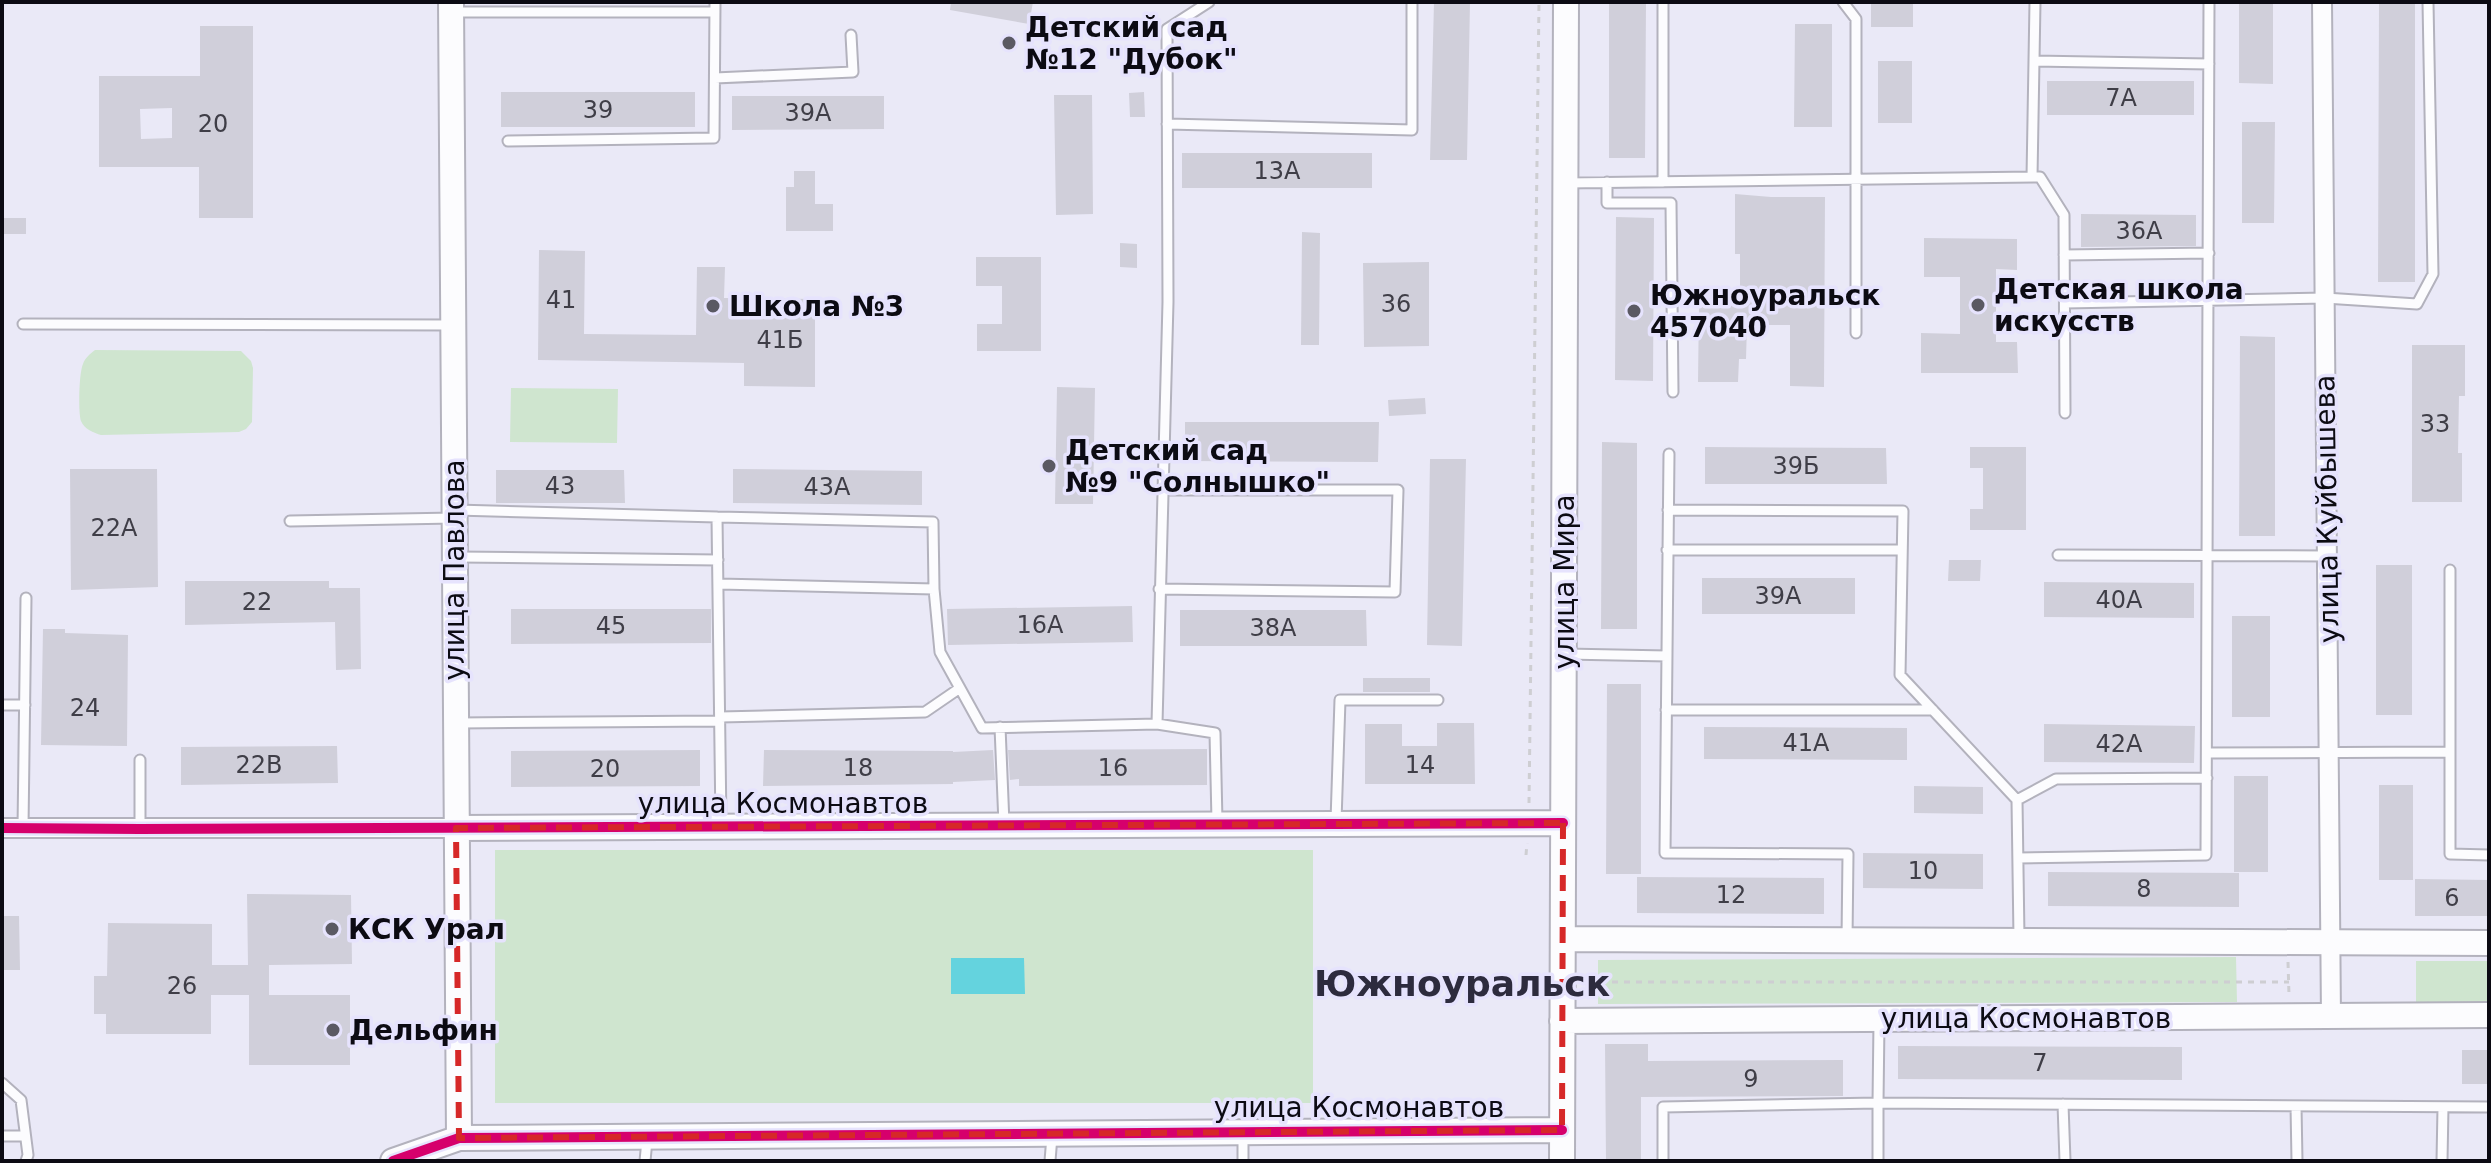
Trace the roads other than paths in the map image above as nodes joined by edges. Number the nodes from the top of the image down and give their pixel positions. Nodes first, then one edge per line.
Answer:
1 (1209, 2) edge
2 (1412, 2) edge
3 (1566, 2) edge
4 (1663, 2) edge
5 (1843, 2) edge
6 (2035, 2) edge
7 (2209, 2) edge
8 (2322, 2) edge
9 (2428, 2) edge
10 (451, 7) edge
11 (715, 7) edge
12 (851, 35) dead end
13 (2034, 61) junction
14 (2209, 64) junction
15 (715, 78) junction
16 (1167, 124) junction
17 (508, 141) dead end
18 (2032, 177) junction
19 (1856, 180) junction
20 (1607, 182) junction
21 (1663, 182) junction
22 (1566, 183) junction
23 (2209, 253) junction
24 (2064, 255) junction
25 (2325, 298) junction
26 (2209, 299) junction
27 (2065, 303) junction
28 (23, 324) dead end
29 (453, 325) junction
30 (1856, 333) dead end
31 (1673, 392) dead end
32 (2065, 413) dead end
33 (1669, 454) dead end
34 (1162, 490) junction
35 (1668, 510) junction
36 (454, 514) junction
37 (717, 517) junction
38 (290, 521) dead end
39 (1667, 550) junction
40 (1902, 550) junction
41 (2058, 555) dead end
42 (2208, 556) junction
43 (2327, 556) junction
44 (454, 557) junction
45 (718, 560) junction
46 (2450, 570) dead end
47 (718, 584) junction
48 (934, 589) junction
49 (1159, 589) junction
50 (26, 598) dead end
51 (1564, 654) junction
52 (1667, 656) junction
53 (960, 688) junction
54 (1438, 700) dead end
55 (2, 705) edge
56 (25, 705) junction
57 (1666, 710) junction
58 (1933, 710) junction
59 (720, 719) junction
60 (455, 723) junction
61 (1157, 724) junction
62 (1000, 727) junction
63 (2450, 752) junction
64 (2207, 753) junction
65 (2329, 753) junction
66 (140, 760) dead end
67 (2207, 778) junction
68 (2017, 800) junction
69 (1563, 823) junction
70 (1336, 824) junction
71 (1217, 825) junction
72 (1004, 826) junction
73 (721, 827) junction
74 (2, 828) edge
75 (23, 828) junction
76 (456, 828) junction
77 (140, 829) junction
78 (2489, 855) edge
79 (2018, 858) junction
80 (1563, 939) junction
81 (1847, 941) junction
82 (2019, 942) junction
83 (2331, 943) junction
84 (2489, 943) edge
85 (2489, 1015) edge
86 (2331, 1017) junction
87 (1879, 1019) junction
88 (1562, 1021) junction
89 (2, 1083) edge
90 (1878, 1103) junction
91 (2063, 1104) junction
92 (2296, 1106) junction
93 (2443, 1107) junction
94 (2489, 1107) edge
95 (1562, 1130) junction
96 (1243, 1132) junction
97 (1052, 1133) junction
98 (2, 1136) edge
99 (25, 1136) junction
100 (647, 1136) junction
101 (459, 1138) junction
102 (26, 1161) edge
103 (393, 1161) edge
104 (645, 1161) edge
105 (1050, 1161) edge
106 (1243, 1161) edge
107 (1562, 1161) edge
108 (1663, 1161) edge
109 (1878, 1161) edge
110 (2065, 1161) edge
111 (2297, 1161) edge
112 (2442, 1161) edge

1 - 16 lane
2 - 16 lane
3 - 22 street, улица Мира
4 - 21 lane
5 - 19 lane
6 - 13 lane
7 - 14 lane
8 - 25 street, улица Куйбышева
9 - 25 lane
10 - 11 lane
10 - 29 street, улица Павлова
11 - 15 lane
12 - 15 lane
13 - 14 lane
13 - 18 lane
14 - 23 lane
15 - 17 lane
16 - 34 lane
18 - 19 lane
18 - 24 lane
19 - 21 lane
19 - 30 lane
20 - 21 lane
20 - 22 lane
20 - 31 lane
22 - 51 street, улица Мира
23 - 24 lane
23 - 26 lane
24 - 27 lane
25 - 26 lane
25 - 43 street, улица Куйбышева
26 - 27 lane
26 - 42 lane
27 - 32 lane
28 - 29 lane
29 - 36 street, улица Павлова
33 - 35 lane
34 - 49 lane
34 - 49 lane
35 - 39 lane
35 - 40 lane
36 - 37 lane
36 - 38 lane
36 - 44 street, улица Павлова
37 - 45 lane
37 - 48 lane
39 - 40 lane
39 - 52 lane
40 - 58 lane
41 - 42 lane
42 - 43 lane
42 - 64 lane
43 - 65 street, улица Куйбышева
44 - 45 lane
44 - 60 street, улица Павлова
45 - 47 lane
46 - 63 lane
47 - 48 lane
47 - 59 lane
48 - 53 lane
49 - 61 lane
50 - 56 lane
51 - 52 lane
51 - 69 street, улица Мира
52 - 57 lane
53 - 59 lane
53 - 62 lane
54 - 70 lane
55 - 56 lane
56 - 75 lane
57 - 58 lane
57 - 81 lane
58 - 68 lane
59 - 60 lane
59 - 73 lane
60 - 76 street, улица Павлова
61 - 62 lane
61 - 71 lane
62 - 72 lane
63 - 65 lane
63 - 78 lane
64 - 65 lane
64 - 67 lane
65 - 83 street, улица Куйбышева
66 - 77 lane
67 - 68 lane
67 - 79 lane
68 - 79 lane
69 - 70 street, улица Космонавтов
69 - 80 street, улица Мира
70 - 71 street, улица Космонавтов
71 - 72 street, улица Космонавтов
72 - 73 street, улица Космонавтов
73 - 76 street, улица Космонавтов
74 - 75 street, улица Космонавтов
75 - 77 street, улица Космонавтов
76 - 77 street, улица Космонавтов
76 - 101 street, улица Павлова
79 - 82 lane
80 - 81 street
80 - 88 street, улица Мира
81 - 82 street
82 - 83 street
83 - 84 street
83 - 86 street, улица Куйбышева
85 - 86 street, улица Космонавтов
86 - 87 street, улица Космонавтов
87 - 88 street, улица Космонавтов
87 - 90 lane
88 - 95 street, улица Мира
89 - 99 lane
90 - 91 lane
90 - 108 lane
90 - 109 lane
91 - 92 lane
91 - 110 lane
92 - 93 lane
92 - 111 lane
93 - 94 lane
93 - 112 lane
95 - 96 street, улица Космонавтов
95 - 107 street, улица Мира
96 - 97 street, улица Космонавтов
96 - 106 lane
97 - 100 street, улица Космонавтов
97 - 105 lane
98 - 99 lane
99 - 102 lane
100 - 101 street, улица Космонавтов
100 - 104 lane
101 - 103 street, улица Космонавтов

